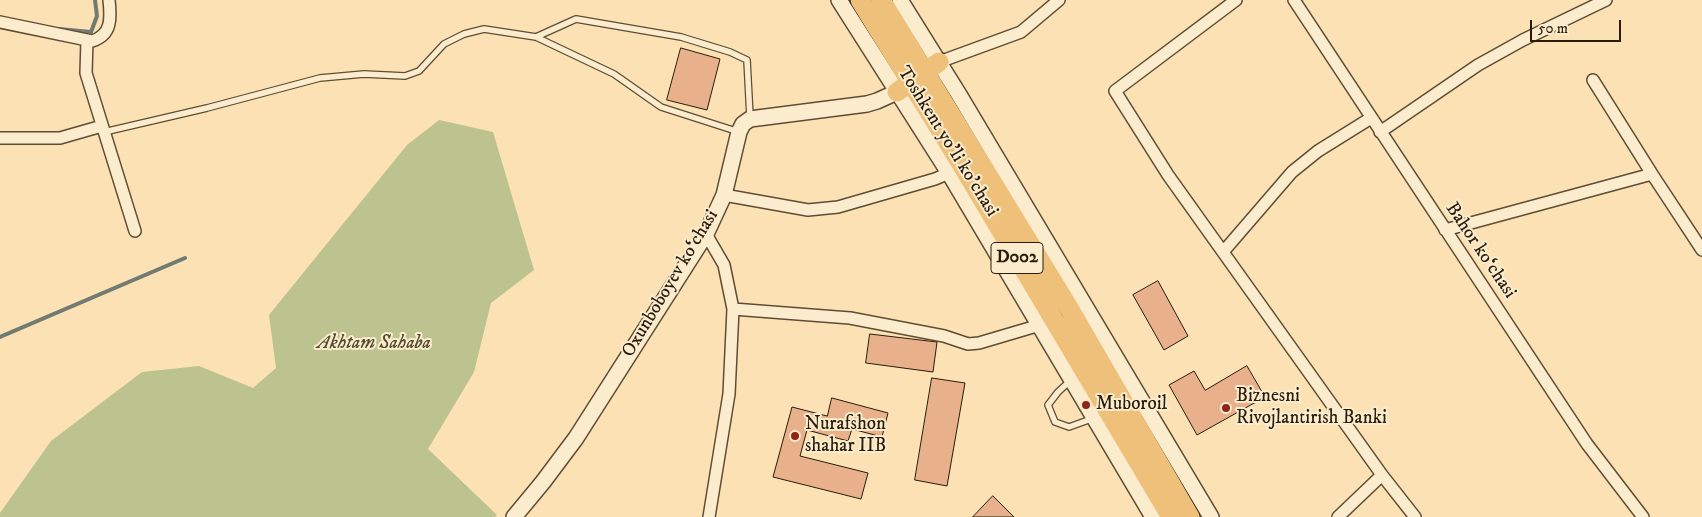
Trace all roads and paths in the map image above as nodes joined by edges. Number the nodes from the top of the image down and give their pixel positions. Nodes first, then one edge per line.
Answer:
1 (109, 0) edge
2 (839, 0) edge
3 (860, 0) edge
4 (881, 0) edge
5 (900, 0) edge
6 (1059, 0) edge
7 (1236, 0) edge
8 (1294, 0) edge
9 (1606, 0) edge
10 (0, 22) edge
11 (536, 37) junction
12 (87, 40) junction
13 (932, 66) junction
14 (1593, 80) dead end
15 (904, 87) junction
16 (1371, 118) junction
17 (750, 119) junction
18 (103, 129) junction
19 (738, 132) junction
20 (1380, 132) junction
21 (0, 138) edge
22 (949, 173) junction
23 (1652, 174) junction
24 (724, 195) junction
25 (1445, 230) junction
26 (135, 231) dead end
27 (706, 234) junction
28 (1702, 250) edge
29 (1223, 252) junction
30 (1075, 305) junction
31 (733, 309) junction
32 (1040, 325) junction
33 (1072, 380) junction
34 (1094, 418) junction
35 (1382, 476) junction
36 (514, 517) edge
37 (709, 517) edge
38 (1154, 517) edge
39 (1171, 517) edge
40 (1190, 517) edge
41 (1211, 517) edge
42 (1338, 517) edge
43 (1415, 517) edge
44 (1643, 517) edge

1 - 12 street
2 - 15 street
3 - 15 main road, Toshkent yo'li ko'chasi / D002
4 - 13 main road, Toshkent yo'li ko'chasi / D002
5 - 13 street
6 - 13 street
7 - 29 street
8 - 16 street, Bahor ko‘chasi
9 - 20 street
10 - 12 street
11 - 17 lane
11 - 18 lane
11 - 19 lane
12 - 18 street
13 - 15 main road
13 - 30 main road, Toshkent yo'li ko'chasi / D002
14 - 23 street
15 - 17 street
15 - 22 street
15 - 39 main road, Toshkent yo'li ko'chasi / D002
16 - 20 street, Bahor ko‘chasi
16 - 29 street
17 - 19 street
18 - 21 street
18 - 26 street
19 - 24 street, Oxunboboyev ko‘chasi
20 - 25 street, Bahor ko‘chasi
22 - 24 street
22 - 32 street
23 - 25 street
23 - 28 street
24 - 27 street, Oxunboboyev ko‘chasi
25 - 44 street, Bahor ko‘chasi
27 - 31 street
27 - 36 street, Oxunboboyev ko‘chasi
29 - 35 street
30 - 40 main road, Toshkent yo'li ko'chasi / D002
30 - 41 street
31 - 32 street
31 - 37 street
32 - 33 street
33 - 34 street
33 - 34 lane
34 - 38 street
35 - 42 street
35 - 43 street

